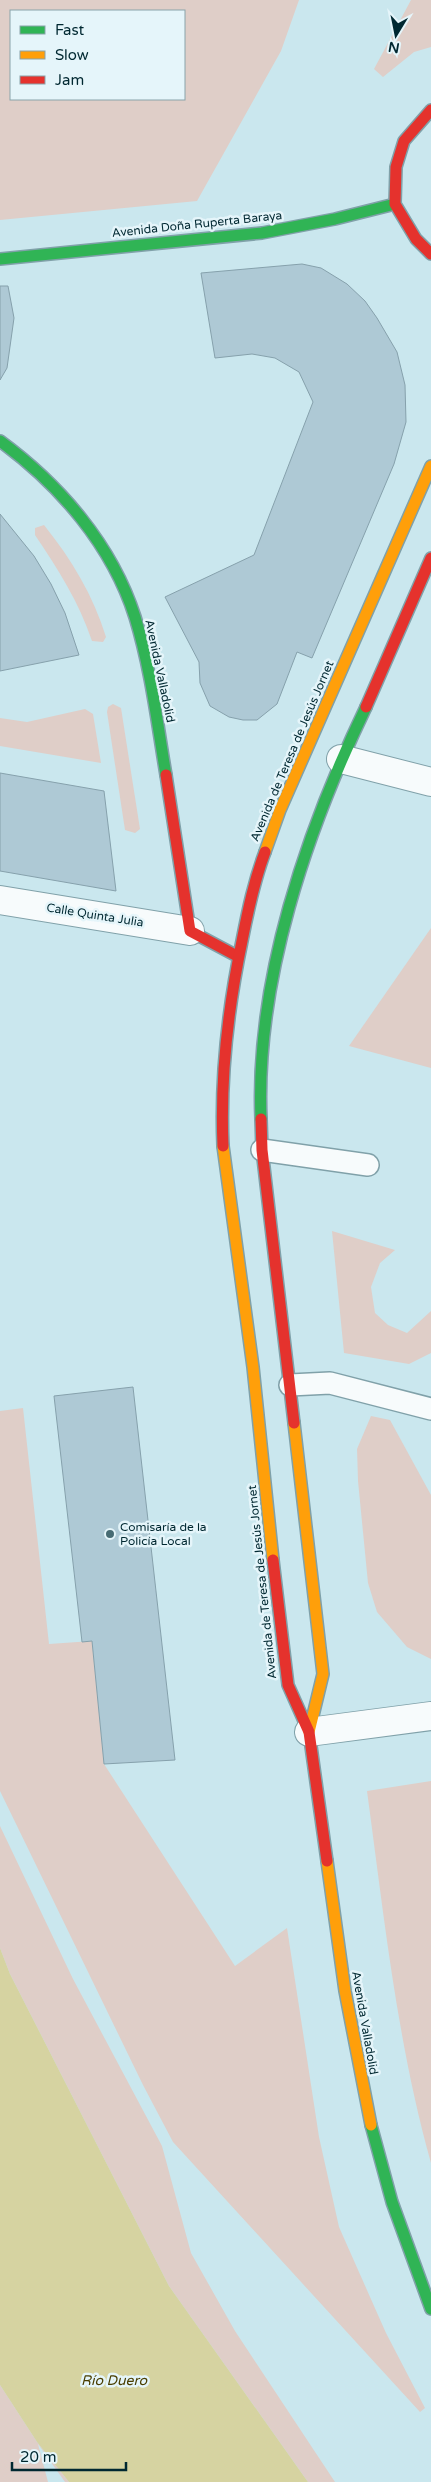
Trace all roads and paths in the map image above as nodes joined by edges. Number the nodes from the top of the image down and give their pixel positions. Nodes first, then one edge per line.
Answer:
1 (431, 110) edge
2 (395, 204) junction
3 (431, 254) edge
4 (0, 259) edge
5 (0, 441) edge
6 (431, 466) edge
7 (431, 558) edge
8 (341, 758) junction
9 (431, 782) edge
10 (0, 900) edge
11 (190, 931) junction
12 (237, 956) junction
13 (262, 1150) junction
14 (368, 1165) dead end
15 (290, 1386) junction
16 (431, 1409) edge
17 (431, 1716) edge
18 (310, 1732) junction
19 (431, 2309) edge

1 - 2 street
2 - 3 street
2 - 4 street, Avenida Doña Ruperta Baraya
5 - 11 street, Avenida Valladolid
6 - 12 street, Avenida de Teresa de Jesús Jornet
7 - 8 street
8 - 9 street
8 - 13 street
10 - 11 street, Calle Quinta Julia
11 - 12 street
12 - 18 street, Avenida de Teresa de Jesús Jornet
13 - 14 lane
13 - 15 street
15 - 16 lane
15 - 18 street
17 - 18 street
18 - 19 street, Avenida Valladolid

